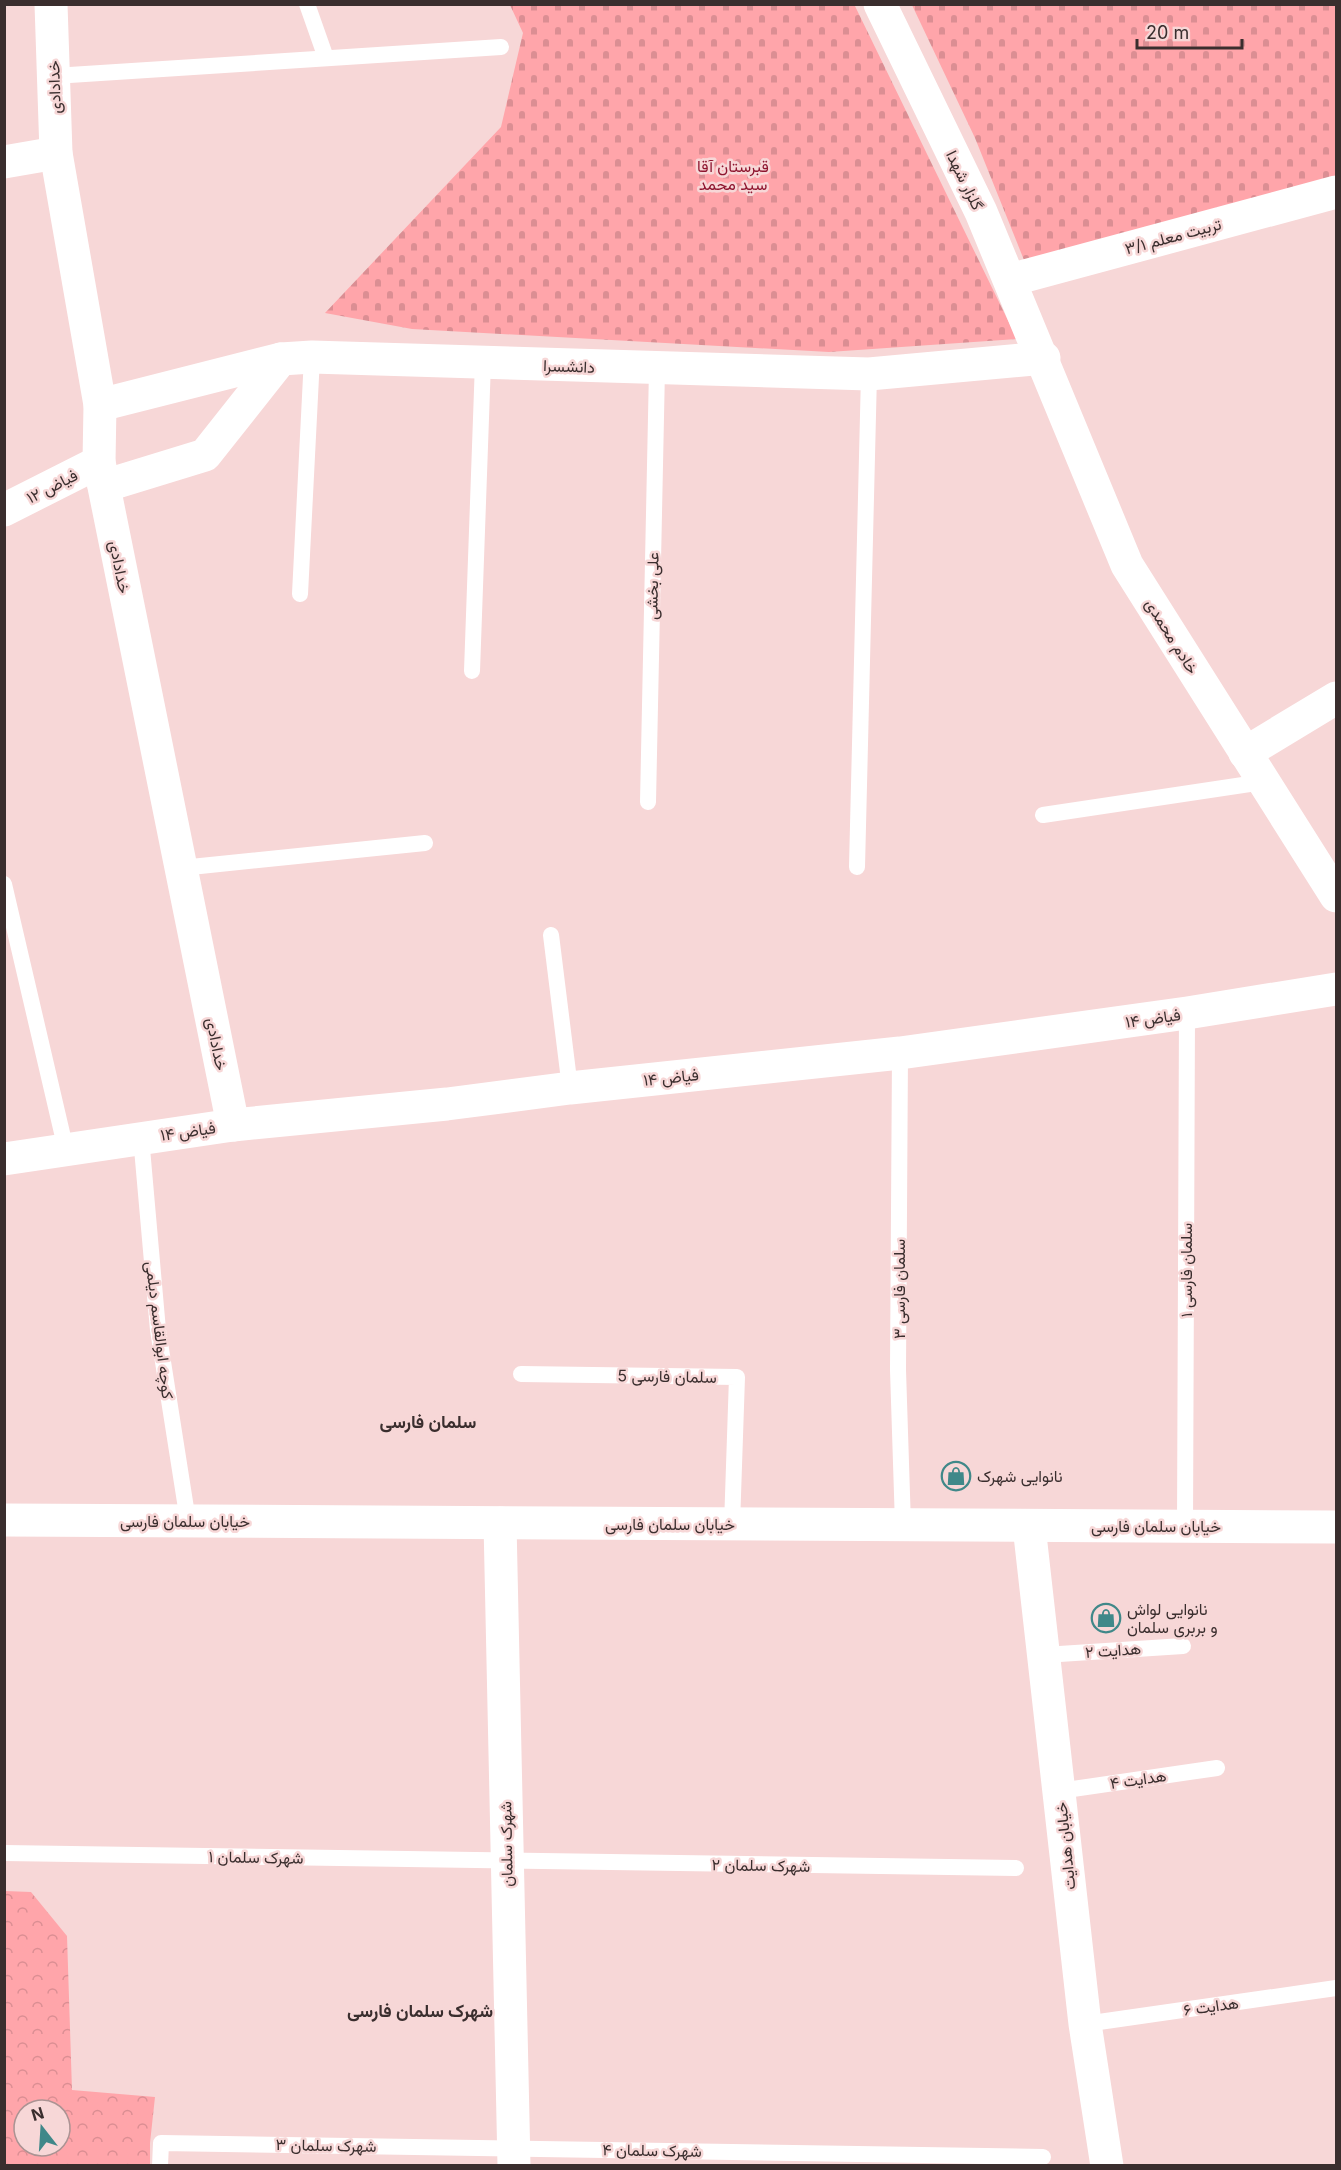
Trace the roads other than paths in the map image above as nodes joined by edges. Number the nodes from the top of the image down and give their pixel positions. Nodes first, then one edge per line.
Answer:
1 (51, 4) edge
2 (307, 4) edge
3 (880, 4) edge
4 (501, 47) dead end
5 (326, 58) junction
6 (54, 76) junction
7 (56, 153) junction
8 (4, 162) edge
9 (1336, 192) edge
10 (1010, 280) junction
11 (297, 358) junction
12 (1044, 358) junction
13 (483, 363) junction
14 (657, 369) junction
15 (869, 374) junction
16 (100, 405) junction
17 (101, 474) junction
18 (4, 510) edge
19 (300, 594) dead end
20 (472, 671) dead end
21 (1336, 698) edge
22 (1245, 753) junction
23 (1263, 782) junction
24 (648, 802) dead end
25 (1043, 815) dead end
26 (425, 843) dead end
27 (857, 867) dead end
28 (181, 868) junction
29 (4, 884) edge
30 (1336, 896) edge
31 (551, 935) dead end
32 (1336, 988) edge
33 (1187, 1013) junction
34 (900, 1053) junction
35 (570, 1088) junction
36 (233, 1125) junction
37 (141, 1137) junction
38 (66, 1150) junction
39 (4, 1160) edge
40 (521, 1374) dead end
41 (4, 1520) edge
42 (188, 1521) junction
43 (500, 1523) junction
44 (732, 1525) junction
45 (903, 1526) junction
46 (1029, 1526) junction
47 (1185, 1527) junction
48 (1336, 1527) edge
49 (1183, 1646) dead end
50 (1044, 1655) junction
51 (1217, 1768) dead end
52 (1059, 1791) junction
53 (4, 1853) edge
54 (507, 1861) junction
55 (1016, 1868) dead end
56 (1336, 1988) edge
57 (1085, 2024) junction
58 (514, 2156) edge
59 (1043, 2157) dead end
60 (160, 2166) edge
61 (1107, 2166) edge

1 - 6 street, خدادادی
2 - 5 lane
3 - 10 street, گلزار شهدا
4 - 5 lane
5 - 6 lane
6 - 7 street, خدادادی
7 - 8 street
7 - 16 street, خدادادی
9 - 10 street, تربیت معلم ۳/۱
10 - 12 street, گلزار شهدا
11 - 13 street, دانشسرا
11 - 16 street, دانشسرا
11 - 17 street, فیاض ۱۲
11 - 19 lane
12 - 15 street, دانشسرا
12 - 22 street, خادم محمدی
13 - 14 street, دانشسرا
13 - 20 lane
14 - 15 street, دانشسرا
14 - 24 lane, علی بخشی
15 - 27 lane
16 - 17 street, خدادادی
17 - 18 street, فیاض ۱۲
17 - 28 street, خدادادی
21 - 22 street
22 - 23 street, خادم محمدی
23 - 25 lane
23 - 30 street, خادم محمدی
26 - 28 lane
28 - 36 street, خدادادی
29 - 38 lane
31 - 35 lane
32 - 33 street, فیاض ۱۴
33 - 34 street, فیاض ۱۴
33 - 47 lane, سلمان فارسی ۱
34 - 35 street, فیاض ۱۴
34 - 45 lane, سلمان فارسی ۳
35 - 36 street, فیاض ۱۴
36 - 37 street, فیاض ۱۴
37 - 38 street, فیاض ۱۴
37 - 42 lane, کوچه ابوالقاسم دیلمی
38 - 39 street, فیاض ۱۴
40 - 44 lane, سلمان فارسی 5
41 - 42 street, خیابان سلمان فارسی
42 - 43 street, خیابان سلمان فارسی
43 - 44 street, خیابان سلمان فارسی
43 - 54 street, شهرک سلمان
44 - 45 street, خیابان سلمان فارسی
45 - 46 street, خیابان سلمان فارسی
46 - 47 street, خیابان سلمان فارسی
46 - 50 street, خیابان هدایت
47 - 48 street, خیابان سلمان فارسی
49 - 50 lane, هدایت ۲
50 - 52 street, خیابان هدایت
51 - 52 lane, هدایت ۴
52 - 57 street, خیابان هدایت
53 - 54 lane, شهرک سلمان ۱
54 - 55 lane, شهرک سلمان ۲
54 - 58 street, شهرک سلمان
56 - 57 lane, هدایت ۶
57 - 61 street, خیابان هدایت
58 - 59 lane, شهرک سلمان ۴
58 - 60 lane, شهرک سلمان ۳

